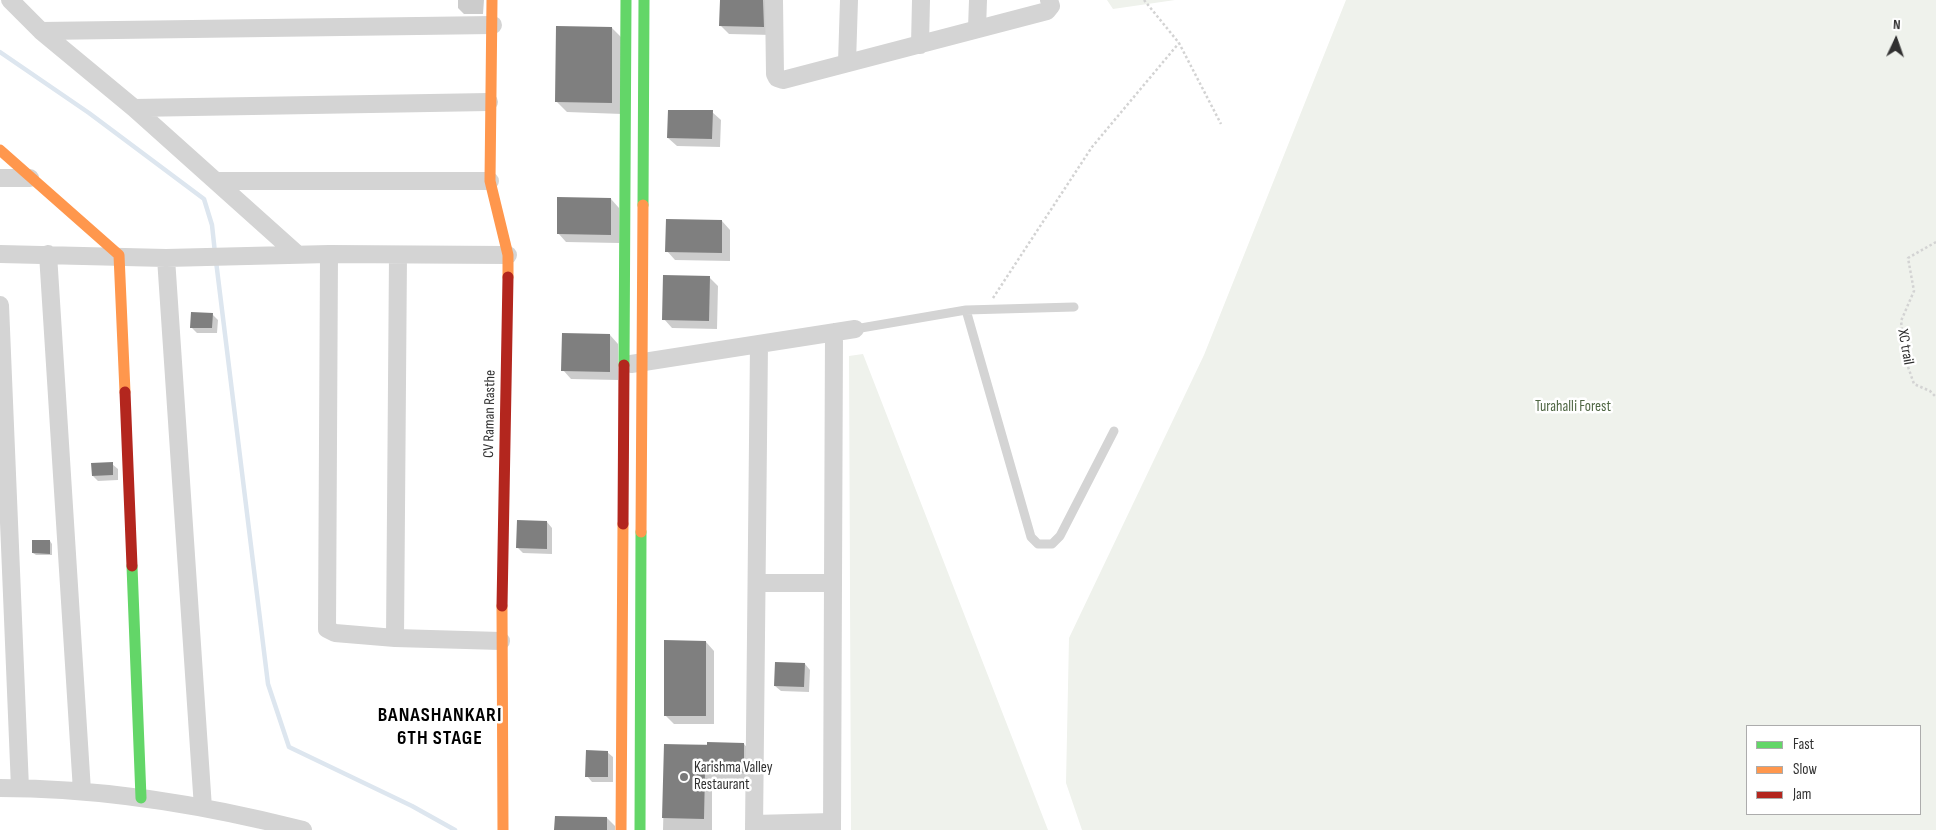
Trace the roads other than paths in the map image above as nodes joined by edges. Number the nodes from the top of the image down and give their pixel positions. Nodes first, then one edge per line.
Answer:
1 (10, 0) edge
2 (492, 0) edge
3 (626, 0) edge
4 (644, 0) edge
5 (774, 0) edge
6 (849, 0) edge
7 (921, 0) edge
8 (978, 0) edge
9 (1049, 0) edge
10 (492, 25) junction
11 (977, 28) junction
12 (41, 31) junction
13 (920, 45) junction
14 (847, 63) junction
15 (489, 102) junction
16 (134, 108) junction
17 (0, 150) edge
18 (0, 178) edge
19 (30, 178) junction
20 (216, 181) junction
21 (490, 181) junction
22 (0, 254) edge
23 (48, 254) junction
24 (296, 254) junction
25 (329, 254) junction
26 (119, 255) junction
27 (398, 255) junction
28 (508, 255) junction
29 (166, 258) junction
30 (0, 304) edge
31 (1074, 307) dead end
32 (966, 310) junction
33 (855, 329) joint
34 (834, 332) junction
35 (759, 344) junction
36 (643, 363) junction
37 (624, 364) junction
38 (1114, 431) dead end
39 (757, 583) junction
40 (833, 583) junction
41 (395, 638) junction
42 (502, 641) junction
43 (0, 788) edge
44 (20, 788) junction
45 (82, 791) junction
46 (141, 798) junction
47 (203, 808) junction
48 (832, 826) edge
49 (754, 827) edge
50 (303, 830) edge
51 (503, 830) edge
52 (621, 830) edge
53 (640, 830) edge

1 - 12 street
2 - 10 main road, CV Raman Rasthe
3 - 37 main road
4 - 36 main road
5 - 14 street
6 - 14 street
7 - 13 street
8 - 11 street
9 - 11 street
10 - 12 street
10 - 15 main road, CV Raman Rasthe
11 - 13 street
12 - 16 street
13 - 14 street
15 - 16 street
15 - 21 main road, CV Raman Rasthe
16 - 20 street
17 - 19 main road
18 - 19 street
19 - 26 main road
20 - 21 street
20 - 24 street
21 - 28 main road, CV Raman Rasthe
22 - 23 street
23 - 26 street
23 - 45 street
24 - 25 street
24 - 29 street
25 - 27 street
25 - 41 street
26 - 29 street
26 - 46 main road
27 - 28 street
27 - 41 street
28 - 42 main road, CV Raman Rasthe
29 - 47 street
30 - 44 street
31 - 32 lane
32 - 33 lane
32 - 38 lane
33 - 34 street
34 - 35 street
34 - 40 street
35 - 36 street
35 - 39 street
36 - 37 street
36 - 53 main road
37 - 52 main road
39 - 40 street
39 - 49 street
40 - 48 street
41 - 42 street
42 - 51 main road, CV Raman Rasthe
43 - 44 street
44 - 45 street
45 - 46 street
46 - 47 street
47 - 50 street
48 - 49 street

